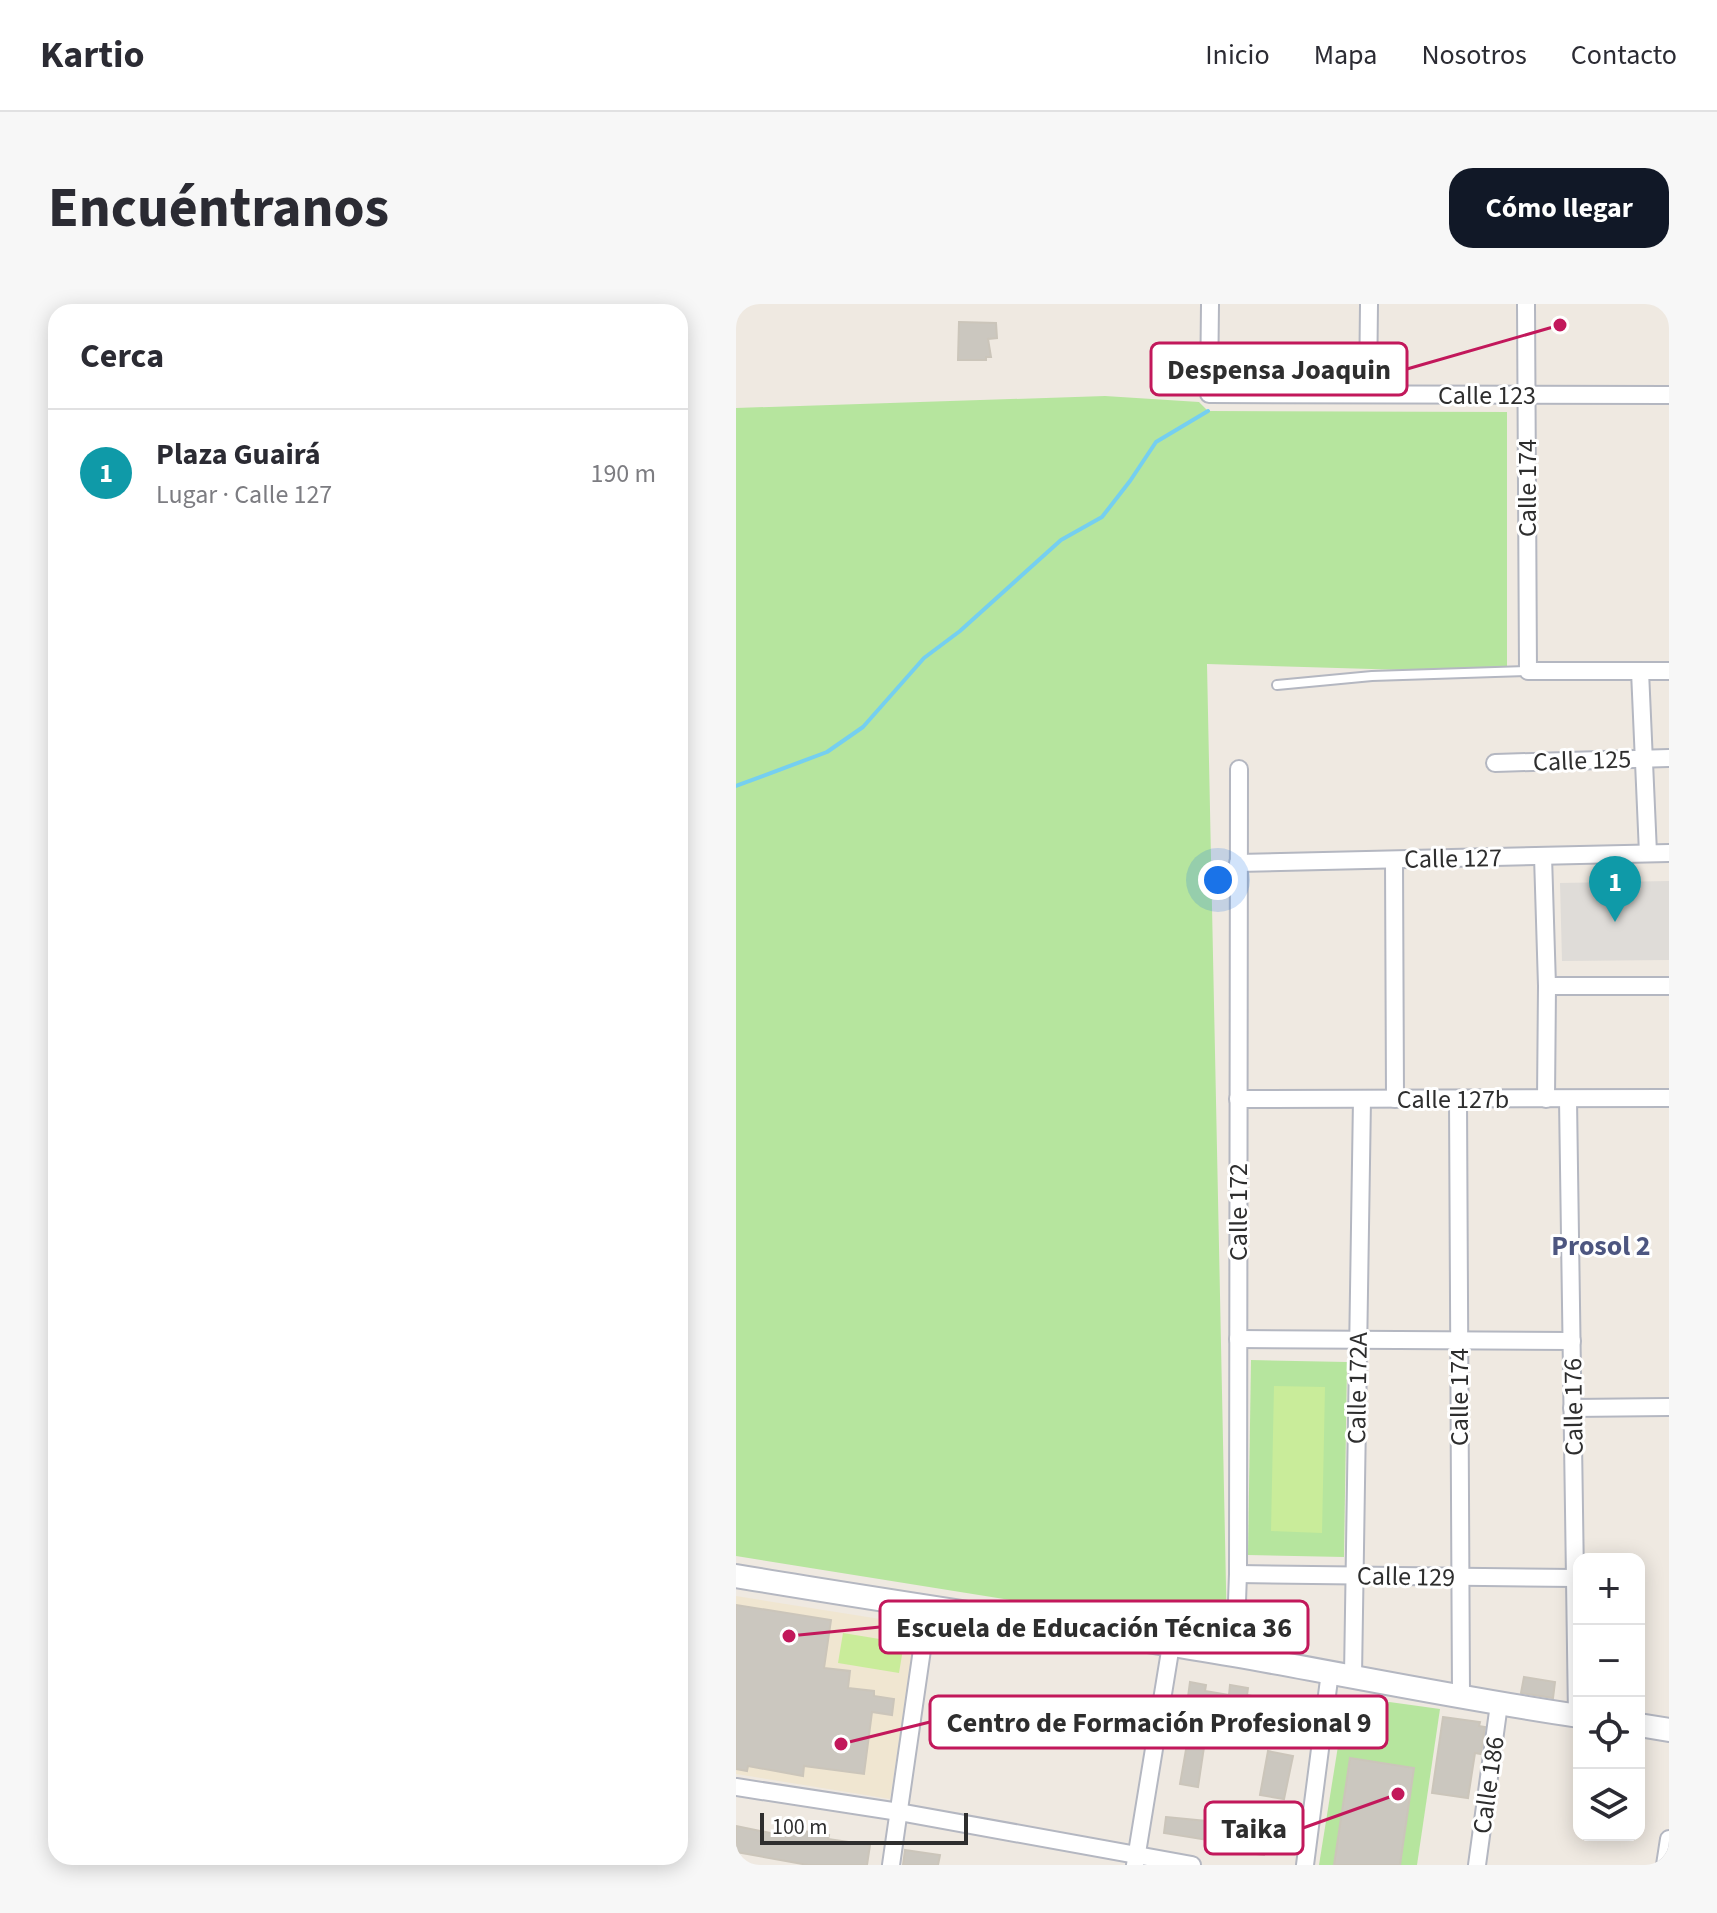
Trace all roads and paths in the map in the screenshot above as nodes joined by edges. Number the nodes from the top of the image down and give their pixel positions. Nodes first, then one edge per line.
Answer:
1 (1210, 304) edge
2 (1369, 304) edge
3 (1526, 304) edge
4 (1368, 394) junction
5 (1526, 395) junction
6 (1669, 395) edge
7 (1528, 671) junction
8 (1640, 671) junction
9 (1669, 671) edge
10 (1277, 685) dead end
11 (1644, 758) junction
12 (1669, 758) edge
13 (1495, 763) dead end
14 (1239, 769) dead end
15 (1648, 853) junction
16 (1669, 853) edge
17 (1543, 856) junction
18 (1394, 860) junction
19 (1238, 863) junction
20 (1547, 986) junction
21 (1669, 986) edge
22 (1669, 1098) edge
23 (1238, 1099) junction
24 (1362, 1099) junction
25 (1395, 1099) junction
26 (1458, 1099) junction
27 (1546, 1099) junction
28 (1568, 1099) junction
29 (1238, 1339) junction
30 (1358, 1340) junction
31 (1459, 1340) junction
32 (1572, 1341) junction
33 (1669, 1407) edge
34 (1572, 1408) junction
35 (1575, 1553) edge
36 (1238, 1574) junction
37 (736, 1576) edge
38 (1354, 1576) junction
39 (1460, 1577) junction
40 (1573, 1578) edge
41 (928, 1608) junction
42 (1576, 1625) edge
43 (1171, 1645) junction
44 (1235, 1656) junction
45 (1330, 1672) junction
46 (1353, 1676) junction
47 (1461, 1695) junction
48 (1578, 1697) edge
49 (1499, 1704) junction
50 (1573, 1715) edge
51 (1645, 1726) edge
52 (1669, 1730) edge
53 (736, 1787) edge
54 (899, 1812) junction
55 (1669, 1839) edge
56 (1135, 1860) edge
57 (891, 1865) edge
58 (1192, 1865) edge
59 (1305, 1865) edge
60 (1477, 1865) edge
61 (1665, 1865) edge

1 - 4 street, Calle 123
2 - 4 street
3 - 5 street, Calle 174
4 - 5 street, Calle 123
5 - 6 street, Calle 123
5 - 7 street, Calle 174
7 - 8 street
7 - 10 lane
8 - 9 street
8 - 11 street
11 - 12 street, Calle 125
11 - 13 street, Calle 125
11 - 15 street
14 - 19 street, Calle 172
15 - 16 street, Calle 127
15 - 17 street, Calle 127
17 - 18 street, Calle 127
17 - 20 street
18 - 19 street, Calle 127
18 - 25 street
19 - 23 street, Calle 172
20 - 21 street
20 - 27 street
22 - 28 street, Calle 127b
23 - 24 street, Calle 127b
23 - 29 street, Calle 172
24 - 25 street, Calle 127b
24 - 30 street, Calle 172A
25 - 26 street, Calle 127b
26 - 27 street, Calle 127b
26 - 31 street, Calle 174
27 - 28 street, Calle 127b
28 - 32 street, Calle 176
29 - 30 street
29 - 36 street, Calle 172
30 - 31 street
30 - 38 street, Calle 172A
31 - 32 street
31 - 39 street, Calle 174
32 - 34 street, Calle 176
33 - 34 street
34 - 35 street, Calle 176
36 - 38 street, Calle 129
36 - 44 street, Calle 172
37 - 41 main road
38 - 39 street, Calle 129
38 - 46 street, Calle 172A
39 - 40 street, Calle 129
39 - 47 street, Calle 174
41 - 43 main road
41 - 54 street
42 - 48 street, Calle 176
43 - 44 main road
43 - 56 street
44 - 45 main road
45 - 46 main road
45 - 59 street
46 - 47 main road
47 - 49 main road
49 - 50 main road
49 - 60 street, Calle 186
51 - 52 main road
53 - 54 street
54 - 56 street
54 - 57 street
55 - 61 street
56 - 58 street

